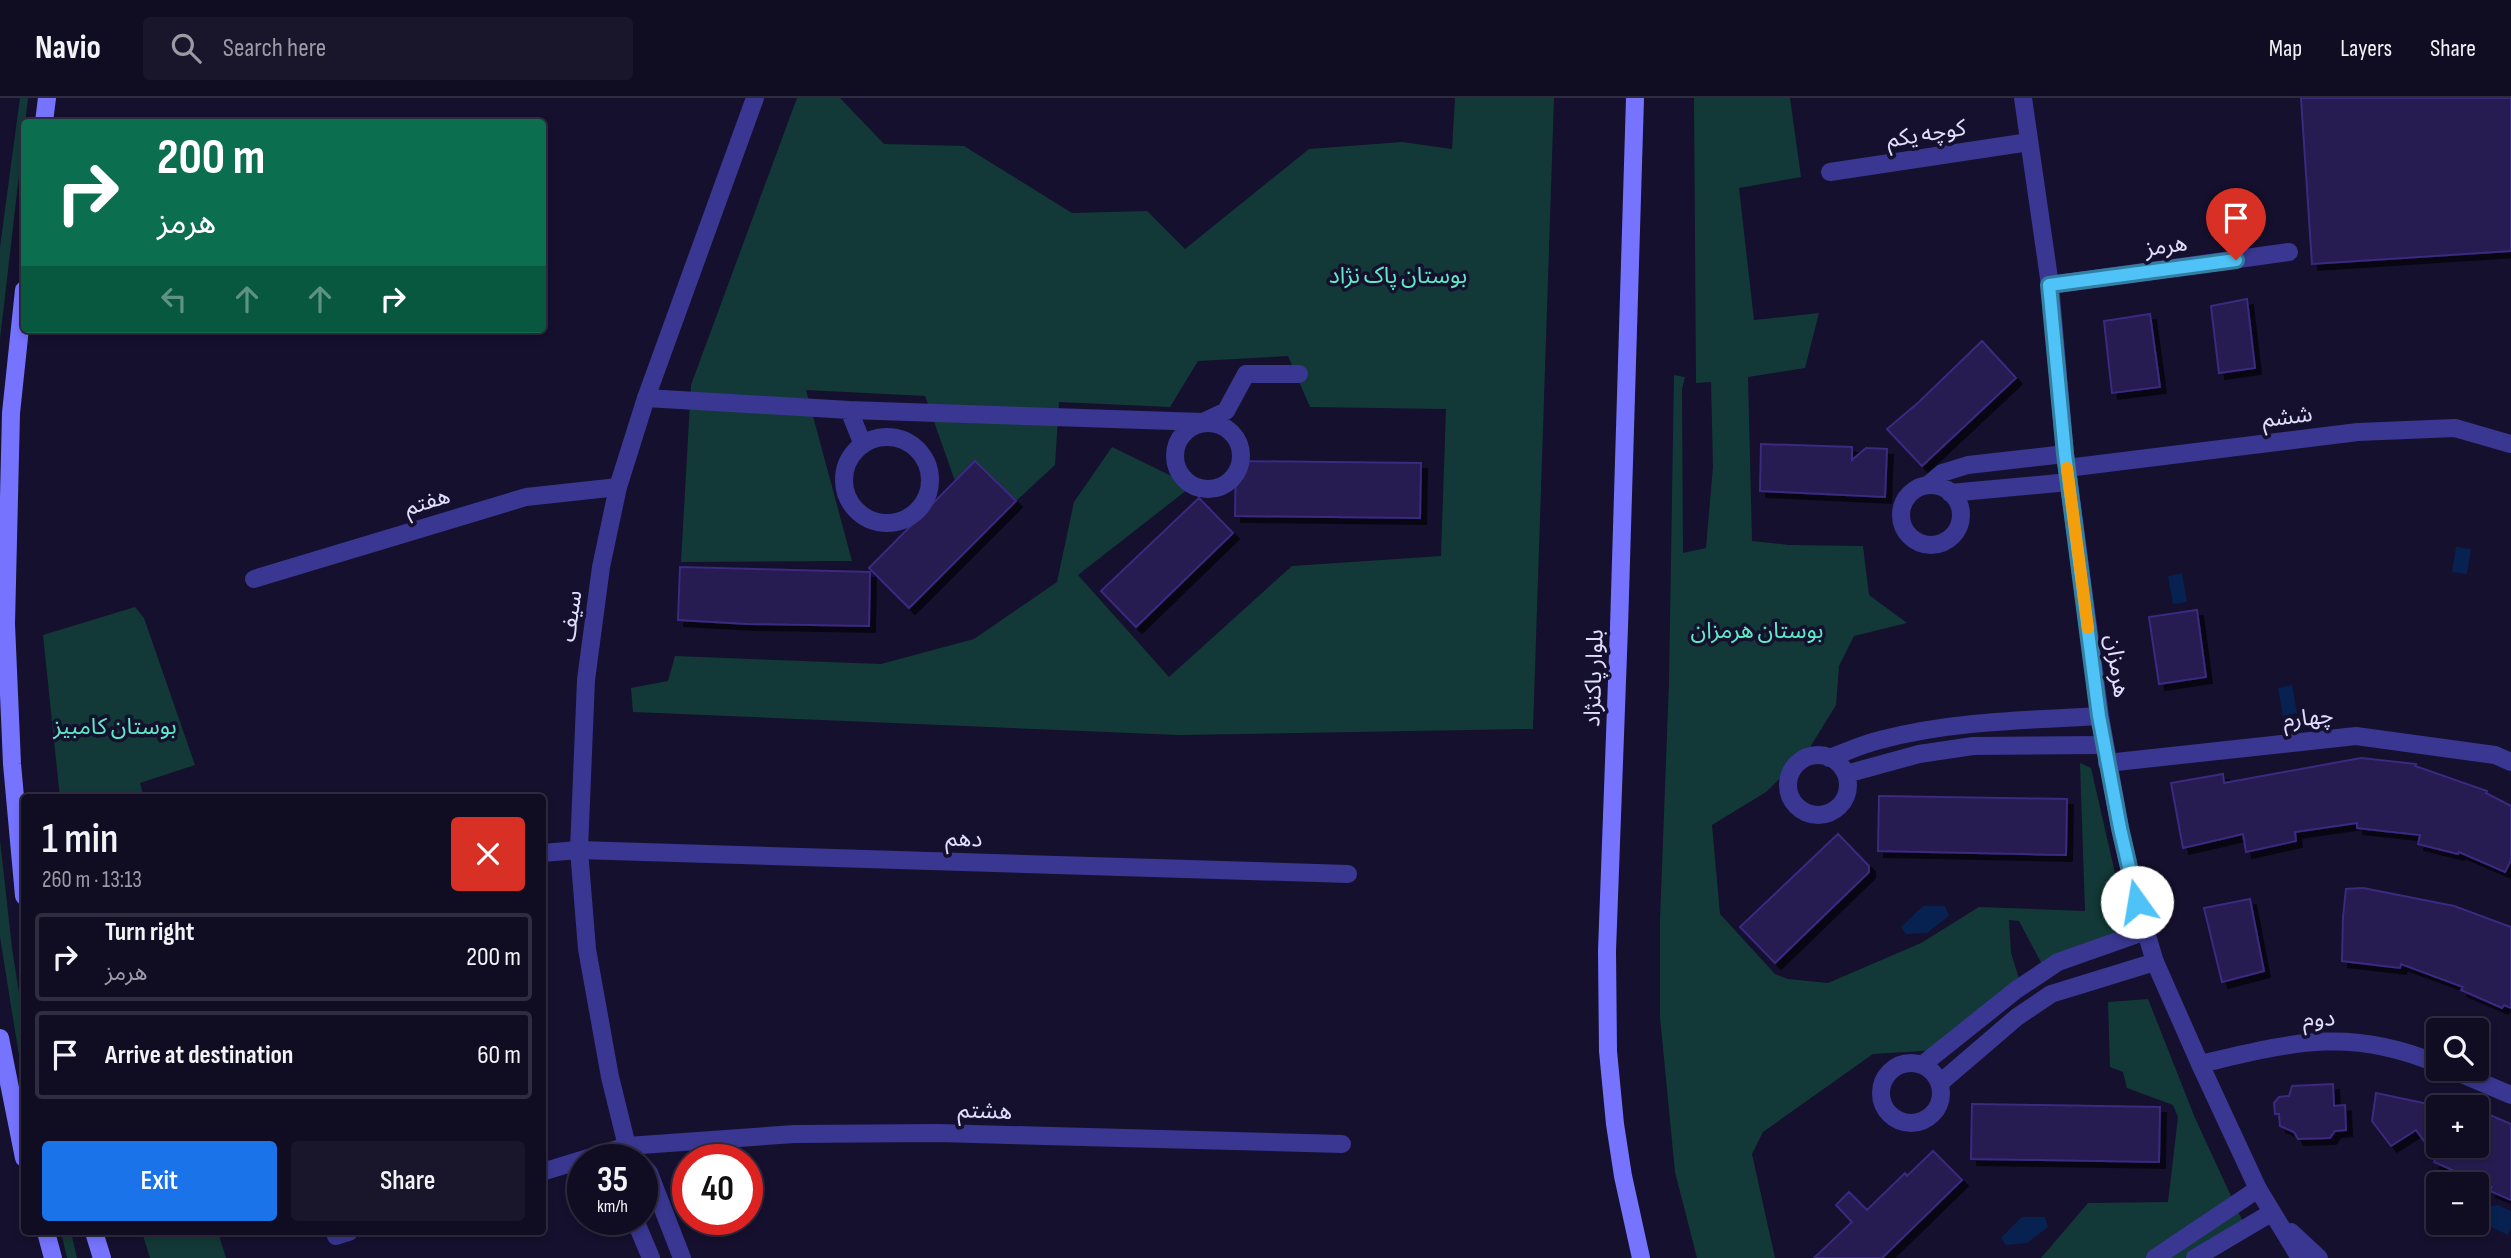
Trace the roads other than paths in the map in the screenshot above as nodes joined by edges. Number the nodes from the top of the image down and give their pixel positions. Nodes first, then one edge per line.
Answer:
1 (47, 98) edge
2 (755, 98) edge
3 (1635, 98) edge
4 (2023, 98) edge
5 (44, 119) edge
6 (2029, 142) junction
7 (1830, 172) dead end
8 (2289, 253) dead end
9 (2049, 285) junction
10 (21, 318) edge
11 (1299, 374) dead end
12 (646, 398) junction
13 (849, 410) junction
14 (2511, 444) edge
15 (863, 445) junction
16 (2067, 468) junction
17 (1928, 485) junction
18 (618, 487) junction
19 (1950, 493) junction
20 (254, 579) dead end
21 (2099, 716) junction
22 (1967, 725) junction
23 (2104, 745) junction
24 (1973, 746) junction
25 (1829, 758) junction
26 (2511, 762) edge
27 (2107, 763) junction
28 (1846, 775) junction
29 (579, 850) junction
30 (546, 853) edge
31 (21, 863) edge
32 (1348, 874) dead end
33 (2146, 931) junction
34 (2155, 962) junction
35 (2038, 975) junction
36 (2051, 994) junction
37 (0, 1038) edge
38 (2426, 1060) edge
39 (2200, 1064) junction
40 (1922, 1065) junction
41 (2478, 1081) edge
42 (1940, 1083) junction
43 (2511, 1095) edge
44 (21, 1143) edge
45 (627, 1144) edge
46 (1342, 1144) dead end
47 (658, 1151) edge
48 (567, 1167) edge
49 (546, 1171) edge
50 (2258, 1189) junction
51 (658, 1196) edge
52 (2271, 1213) junction
53 (95, 1235) edge
54 (641, 1235) edge
55 (2181, 1251) edge
56 (102, 1258) edge
57 (651, 1258) edge
58 (682, 1258) edge
59 (1641, 1258) edge
60 (2155, 1258) edge
61 (2195, 1258) edge
62 (2300, 1258) edge
63 (2319, 1258) edge

1 - 5 main road
2 - 12 street, سیف
3 - 59 main road, بلوار پاکنژاد
4 - 6 street, هرمزان
6 - 7 street, کوچه یکم
6 - 9 street, هرمزان
8 - 9 street, هرمز
9 - 16 street, هرمزان
10 - 31 main road
11 - 13 street
12 - 13 street
12 - 18 street, سیف
13 - 15 street
14 - 16 street, ششم
15 - 15 street
16 - 17 street
16 - 19 street
16 - 21 street, هرمزان
17 - 19 street
17 - 19 street
18 - 20 street, هفتم
18 - 29 street, سیف
21 - 22 street
21 - 23 street, هرمزان
22 - 24 street
22 - 25 street
23 - 24 street
23 - 27 street, هرمزان
24 - 28 street
25 - 28 street
25 - 28 street
26 - 27 street, چهارم
27 - 33 street, هرمزان
29 - 30 street, دهم
29 - 32 street, دهم
29 - 45 street, سیف
33 - 34 street, هرمزان
33 - 35 street
34 - 36 street
34 - 39 street, هرمزان
35 - 36 street
35 - 40 street
36 - 42 street
37 - 44 main road
38 - 39 street, دوم
39 - 50 street, هرمزان
40 - 42 street
40 - 42 street
41 - 43 street
46 - 47 street, هشتم
48 - 49 street, هشتم
50 - 52 street, هرمزان
50 - 55 street
51 - 58 street
52 - 61 street
52 - 62 street, هرمزان
52 - 63 street, هرمزان
53 - 56 main road
54 - 57 street
55 - 60 street

